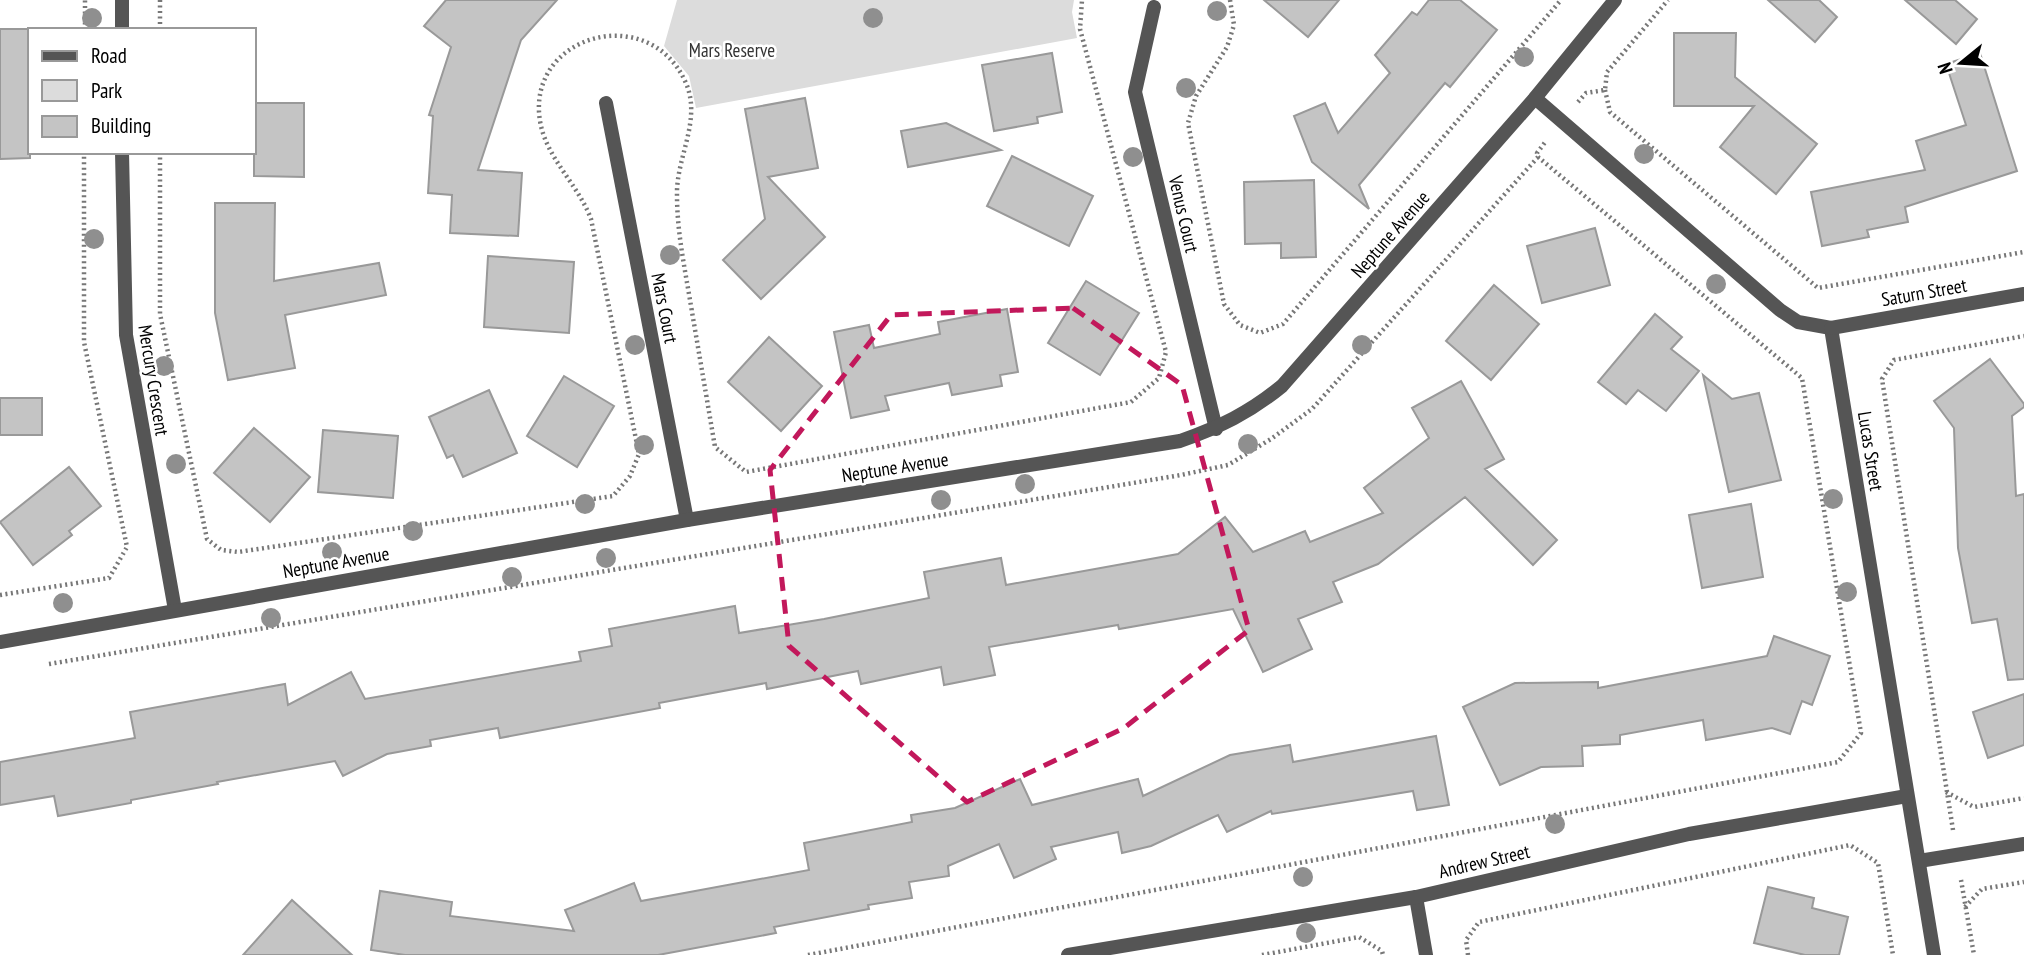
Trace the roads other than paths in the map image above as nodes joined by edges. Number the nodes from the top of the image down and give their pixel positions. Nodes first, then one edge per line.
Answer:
1 (121, 0) edge
2 (1615, 0) edge
3 (1154, 7) dead end
4 (122, 28) edge
5 (1535, 99) junction
6 (606, 103) dead end
7 (122, 154) edge
8 (2024, 294) edge
9 (1832, 328) junction
10 (1216, 429) junction
11 (687, 520) junction
12 (175, 610) junction
13 (0, 642) edge
14 (1907, 796) junction
15 (2024, 844) edge
16 (1919, 861) junction
17 (1416, 897) junction
18 (1068, 955) edge
19 (1426, 955) edge
20 (1934, 955) edge

1 - 4 street
2 - 5 street, Neptune Avenue
3 - 10 street, Venus Court
5 - 9 street
5 - 10 street, Neptune Avenue
6 - 11 street, Mars Court
7 - 12 street, Mercury Crescent
8 - 9 street, Saturn Street
9 - 14 street, Lucas Street
10 - 11 street, Neptune Avenue
11 - 12 street, Neptune Avenue
12 - 13 street, Neptune Avenue
14 - 16 street, Lucas Street
14 - 17 street, Andrew Street
15 - 16 street
16 - 20 street, Lucas Street
17 - 18 street, Andrew Street
17 - 19 street

